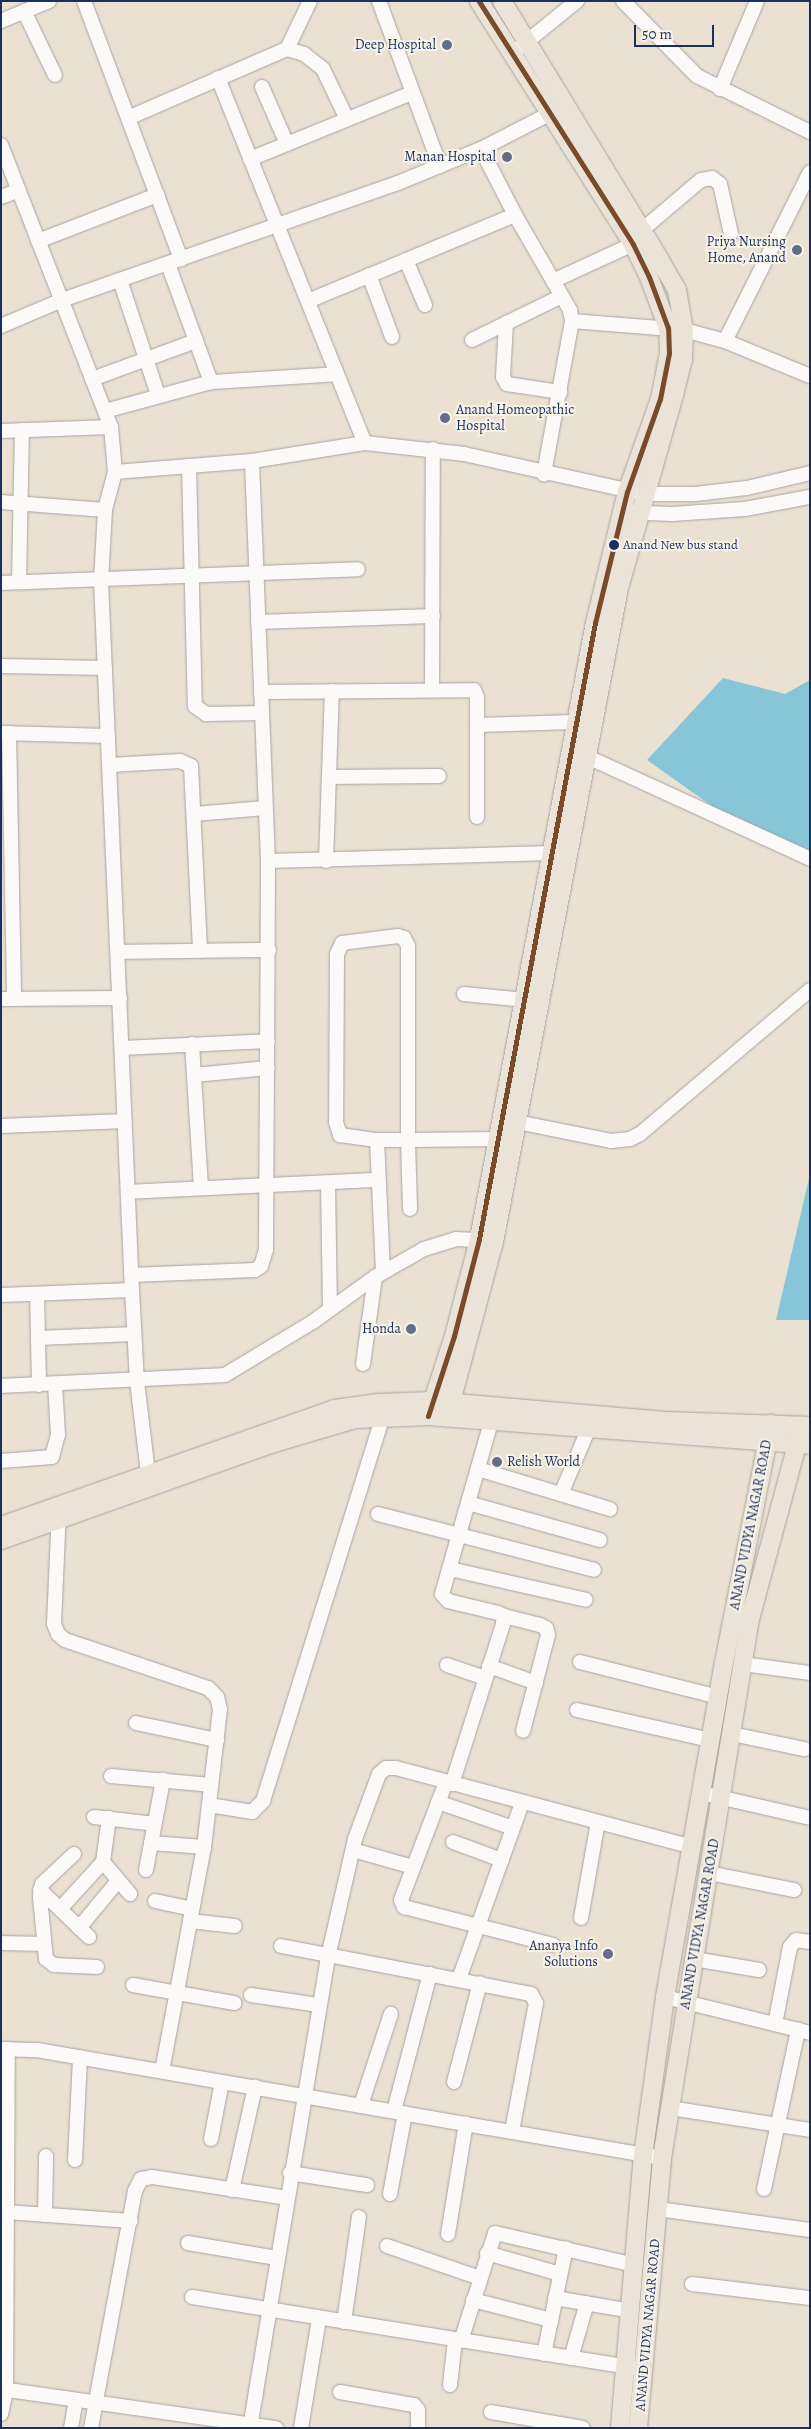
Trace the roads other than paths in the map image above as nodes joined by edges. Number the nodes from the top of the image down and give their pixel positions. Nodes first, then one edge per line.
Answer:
1 (49, 1) edge
2 (84, 1) edge
3 (310, 1) edge
4 (379, 1) edge
5 (479, 1) edge
6 (502, 1) edge
7 (577, 1) edge
8 (623, 1) edge
9 (756, 1) edge
10 (24, 11) junction
11 (1, 21) edge
12 (526, 43) junction
13 (287, 49) junction
14 (512, 54) junction
15 (55, 76) dead end
16 (218, 78) junction
17 (262, 87) dead end
18 (720, 89) junction
19 (412, 93) junction
20 (549, 114) junction
21 (128, 118) junction
22 (347, 119) junction
23 (810, 132) edge
24 (287, 144) junction
25 (1, 145) edge
26 (481, 149) junction
27 (250, 158) junction
28 (440, 166) junction
29 (810, 172) edge
30 (19, 190) junction
31 (157, 195) junction
32 (1, 197) edge
33 (515, 215) junction
34 (277, 226) junction
35 (731, 234) dead end
36 (637, 237) junction
37 (38, 240) junction
38 (406, 260) junction
39 (174, 261) junction
40 (369, 275) junction
41 (120, 280) junction
42 (552, 280) junction
43 (562, 296) junction
44 (62, 300) junction
45 (308, 301) junction
46 (426, 305) dead end
47 (572, 320) junction
48 (506, 323) junction
49 (1, 326) edge
50 (676, 329) junction
51 (392, 337) dead end
52 (472, 340) dead end
53 (196, 341) junction
54 (725, 341) junction
55 (147, 360) junction
56 (337, 374) junction
57 (810, 376) edge
58 (92, 379) junction
59 (211, 382) junction
60 (560, 392) junction
61 (158, 395) junction
62 (105, 411) junction
63 (111, 426) junction
64 (22, 430) junction
65 (1, 431) edge
66 (365, 443) junction
67 (433, 449) junction
68 (252, 461) junction
69 (189, 466) junction
70 (115, 472) junction
71 (810, 473) edge
72 (544, 474) junction
73 (627, 492) junction
74 (645, 494) junction
75 (810, 497) edge
76 (1, 502) edge
77 (20, 503) junction
78 (105, 510) junction
79 (622, 512) junction
80 (640, 512) junction
81 (358, 569) dead end
82 (256, 575) junction
83 (192, 578) junction
84 (101, 580) junction
85 (19, 582) junction
86 (1, 583) edge
87 (433, 616) junction
88 (258, 622) junction
89 (1, 666) edge
90 (105, 668) junction
91 (432, 689) junction
92 (332, 691) junction
93 (261, 692) junction
94 (262, 713) junction
95 (574, 722) junction
96 (477, 725) junction
97 (5, 733) edge
98 (108, 736) junction
99 (577, 753) junction
100 (110, 765) junction
101 (439, 776) dead end
102 (329, 777) junction
103 (265, 808) junction
104 (6, 814) edge
105 (195, 814) junction
106 (477, 817) dead end
107 (553, 853) junction
108 (810, 859) edge
109 (268, 861) junction
110 (326, 861) junction
111 (7, 898) edge
112 (269, 950) junction
113 (200, 951) junction
114 (118, 952) junction
115 (810, 990) edge
116 (464, 994) dead end
117 (120, 998) junction
118 (8, 999) edge
119 (525, 1000) junction
120 (268, 1041) junction
121 (192, 1044) junction
122 (122, 1048) junction
123 (268, 1068) junction
124 (194, 1075) junction
125 (125, 1121) junction
126 (510, 1121) junction
127 (1, 1126) edge
128 (377, 1140) junction
129 (408, 1140) junction
130 (506, 1140) junction
131 (377, 1180) junction
132 (328, 1183) junction
133 (268, 1184) junction
134 (201, 1188) junction
135 (128, 1192) junction
136 (410, 1209) dead end
137 (486, 1240) junction
138 (379, 1274) junction
139 (131, 1275) junction
140 (132, 1290) junction
141 (38, 1294) junction
142 (1, 1295) edge
143 (330, 1309) junction
144 (134, 1334) junction
145 (38, 1338) junction
146 (363, 1364) dead end
147 (137, 1380) junction
148 (55, 1384) junction
149 (39, 1385) junction
150 (1, 1386) edge
151 (430, 1408) junction
152 (449, 1410) junction
153 (383, 1416) junction
154 (491, 1422) junction
155 (772, 1424) junction
156 (806, 1426) edge
157 (588, 1430) junction
158 (767, 1442) junction
159 (803, 1445) edge
160 (1, 1461) edge
161 (478, 1469) junction
162 (149, 1481) junction
163 (561, 1494) junction
164 (468, 1503) junction
165 (610, 1509) dead end
166 (59, 1514) junction
167 (378, 1514) dead end
168 (1, 1526) edge
169 (459, 1536) junction
170 (1, 1540) edge
171 (600, 1540) dead end
172 (450, 1569) junction
173 (594, 1570) dead end
174 (586, 1600) dead end
175 (504, 1616) junction
176 (580, 1662) dead end
177 (743, 1664) junction
178 (447, 1665) dead end
179 (487, 1672) junction
180 (810, 1673) edge
181 (536, 1682) junction
182 (718, 1697) junction
183 (577, 1710) dead end
184 (136, 1723) dead end
185 (523, 1731) dead end
186 (732, 1734) junction
187 (217, 1740) junction
188 (710, 1740) junction
189 (804, 1749) dead end
190 (111, 1776) dead end
191 (163, 1780) junction
192 (449, 1783) junction
193 (211, 1785) junction
194 (701, 1794) junction
195 (721, 1798) junction
196 (438, 1802) junction
197 (522, 1803) junction
198 (210, 1804) junction
199 (94, 1816) dead end
200 (109, 1818) junction
201 (810, 1818) edge
202 (598, 1822) junction
203 (155, 1824) junction
204 (513, 1828) junction
205 (453, 1842) dead end
206 (152, 1843) junction
207 (204, 1847) junction
208 (692, 1847) junction
209 (353, 1850) junction
210 (74, 1854) dead end
211 (502, 1860) junction
212 (103, 1862) junction
213 (413, 1868) junction
214 (146, 1870) dead end
215 (709, 1873) junction
216 (118, 1881) junction
217 (40, 1890) junction
218 (794, 1890) dead end
219 (130, 1894) dead end
220 (155, 1901) dead end
221 (60, 1910) junction
222 (191, 1915) junction
223 (581, 1918) dead end
224 (235, 1926) dead end
225 (478, 1927) junction
226 (810, 1942) edge
227 (1, 1944) edge
228 (44, 1944) junction
229 (553, 1945) dead end
230 (281, 1946) dead end
231 (328, 1957) junction
232 (694, 1959) junction
233 (97, 1967) dead end
234 (759, 1970) dead end
235 (430, 1974) junction
236 (459, 1979) junction
237 (480, 1983) junction
238 (133, 1985) dead end
239 (177, 1993) junction
240 (252, 1995) dead end
241 (665, 1997) junction
242 (687, 2002) junction
243 (234, 2003) dead end
244 (319, 2005) junction
245 (391, 2014) dead end
246 (775, 2024) junction
247 (804, 2031) edge
248 (5, 2049) edge
249 (80, 2057) junction
250 (162, 2071) junction
251 (222, 2082) junction
252 (454, 2082) dead end
253 (256, 2087) junction
254 (302, 2095) junction
255 (361, 2106) junction
256 (670, 2108) junction
257 (399, 2112) junction
258 (466, 2124) junction
259 (776, 2125) junction
260 (810, 2130) edge
261 (512, 2132) junction
262 (211, 2140) dead end
263 (46, 2156) dead end
264 (644, 2156) junction
265 (662, 2158) junction
266 (75, 2160) dead end
267 (290, 2173) junction
268 (366, 2186) dead end
269 (764, 2189) dead end
270 (232, 2190) junction
271 (390, 2194) dead end
272 (287, 2198) junction
273 (658, 2209) junction
274 (7, 2212) junction
275 (45, 2215) junction
276 (359, 2217) dead end
277 (131, 2221) junction
278 (810, 2230) edge
279 (448, 2234) dead end
280 (188, 2243) dead end
281 (387, 2246) dead end
282 (566, 2248) junction
283 (487, 2253) junction
284 (278, 2258) junction
285 (635, 2265) junction
286 (560, 2274) junction
287 (480, 2278) junction
288 (692, 2284) dead end
289 (192, 2297) dead end
290 (555, 2298) junction
291 (810, 2298) edge
292 (474, 2300) junction
293 (587, 2303) junction
294 (631, 2310) junction
295 (269, 2311) junction
296 (319, 2319) junction
297 (551, 2320) junction
298 (344, 2322) junction
299 (458, 2341) junction
300 (544, 2354) junction
301 (571, 2358) junction
302 (625, 2366) junction
303 (644, 2369) junction
304 (450, 2385) dead end
305 (4, 2390) edge
306 (340, 2392) dead end
307 (76, 2401) junction
308 (95, 2404) junction
309 (491, 2412) dead end
310 (1, 2414) edge
311 (250, 2425) edge
312 (71, 2428) edge
313 (91, 2428) edge
314 (276, 2428) edge
315 (301, 2428) edge
316 (418, 2428) edge
317 (582, 2428) edge
318 (620, 2428) edge
319 (638, 2428) edge

1 - 10 street
2 - 21 street
3 - 13 street
4 - 19 street
5 - 14 main road
6 - 12 main road
7 - 12 street
8 - 18 street
9 - 18 street
10 - 11 street
10 - 15 street
12 - 14 street
12 - 36 main road
13 - 16 street
13 - 22 street
14 - 20 main road
16 - 21 street
16 - 27 street
17 - 24 street
18 - 23 street
19 - 22 street
19 - 28 street
20 - 26 street
20 - 36 main road
21 - 31 street
22 - 24 street
24 - 27 street
25 - 30 street
26 - 28 street
26 - 33 street
27 - 34 street
28 - 34 street
29 - 54 street
30 - 32 street
30 - 37 street
31 - 37 street
31 - 39 street
33 - 38 street
33 - 42 street
34 - 39 street
34 - 45 street
35 - 36 street
36 - 42 street
36 - 50 main road
37 - 44 street
38 - 40 street
38 - 46 street
39 - 41 street
39 - 53 street
40 - 45 street
40 - 51 street
41 - 44 street
41 - 55 street
42 - 43 street
43 - 47 street
43 - 48 street
44 - 49 street
44 - 58 street
45 - 56 street
47 - 50 street
47 - 60 street
48 - 52 street
48 - 60 street
50 - 54 street
50 - 73 main road
50 - 74 main road
53 - 55 street
53 - 59 street
54 - 57 street
55 - 58 street
55 - 61 street
56 - 59 street
56 - 66 street
58 - 62 street
59 - 61 street
60 - 72 street
61 - 62 street
62 - 63 street
63 - 64 street
63 - 70 street
64 - 65 street
64 - 77 street
66 - 67 street
66 - 68 street
67 - 72 street
67 - 87 street
68 - 69 street
68 - 82 street
69 - 70 street
69 - 83 street
70 - 78 street
71 - 74 street
72 - 73 street
73 - 74 street
73 - 79 main road
74 - 80 main road
75 - 80 street
76 - 77 street
77 - 78 street
77 - 85 street
78 - 84 street
79 - 80 street
79 - 95 main road
80 - 99 main road
81 - 82 street
82 - 83 street
82 - 88 street
83 - 84 street
83 - 94 street
84 - 85 street
84 - 90 street
85 - 86 street
87 - 88 street
87 - 91 street
88 - 93 street
89 - 90 street
90 - 98 street
91 - 92 street
91 - 96 street
92 - 93 street
92 - 102 street
93 - 94 street
94 - 103 street
95 - 96 street
95 - 99 main road
96 - 106 street
97 - 98 street
97 - 104 street
98 - 100 street
99 - 107 main road
99 - 108 street
99 - 126 main road
100 - 105 street
100 - 114 street
101 - 102 street
102 - 110 street
103 - 105 street
103 - 109 street
104 - 111 street
105 - 113 street
107 - 110 street
107 - 119 main road
109 - 110 street
109 - 112 street
111 - 118 street
112 - 113 street
112 - 120 street
113 - 114 street
114 - 117 street
115 - 126 street
116 - 119 street
117 - 118 street
117 - 122 street
119 - 126 main road
120 - 121 street
120 - 123 street
121 - 122 street
121 - 124 street
122 - 125 street
123 - 124 street
123 - 133 street
124 - 134 street
125 - 127 street
125 - 135 street
126 - 130 main road
128 - 129 street
128 - 129 street
128 - 131 street
129 - 130 street
129 - 136 street
130 - 137 main road
131 - 132 street
131 - 138 street
132 - 133 street
132 - 143 street
133 - 134 street
133 - 139 street
134 - 135 street
135 - 139 street
137 - 138 street
137 - 151 main road
137 - 152 main road
138 - 143 street
138 - 146 street
139 - 140 street
140 - 141 street
140 - 144 street
141 - 142 street
141 - 145 street
143 - 147 street
144 - 145 street
144 - 147 street
145 - 149 street
147 - 148 street
147 - 162 street
148 - 149 street
148 - 160 street
149 - 150 street
151 - 152 main road
151 - 153 main road
151 - 162 main road
152 - 154 main road
152 - 155 main road
153 - 162 main road
153 - 198 street
154 - 157 main road
154 - 161 street
155 - 156 main road
155 - 158 main road, ANAND VIDYA NAGAR ROAD
156 - 159 main road, ANAND VIDYA NAGAR ROAD
157 - 158 main road
157 - 163 street
158 - 159 main road
158 - 182 main road, ANAND VIDYA NAGAR ROAD
159 - 177 main road, ANAND VIDYA NAGAR ROAD
161 - 163 street
161 - 164 street
162 - 166 main road
163 - 165 street
164 - 169 street
164 - 171 street
166 - 168 main road
166 - 170 main road
166 - 187 street
167 - 169 street
169 - 172 street
169 - 173 street
172 - 174 street
172 - 175 street
175 - 179 street
175 - 181 street
176 - 182 street
177 - 180 street
177 - 186 main road, ANAND VIDYA NAGAR ROAD
178 - 179 street
179 - 181 street
179 - 192 street
181 - 185 street
182 - 188 main road, ANAND VIDYA NAGAR ROAD
183 - 188 street
184 - 187 street
186 - 189 street
186 - 195 main road, ANAND VIDYA NAGAR ROAD
187 - 193 street
188 - 194 main road, ANAND VIDYA NAGAR ROAD
190 - 191 street
191 - 193 street
191 - 203 street
192 - 196 street
192 - 197 street
192 - 209 street
193 - 198 street
194 - 195 street
194 - 208 main road, ANAND VIDYA NAGAR ROAD
195 - 201 street
195 - 215 main road, ANAND VIDYA NAGAR ROAD
196 - 204 street
196 - 213 street
197 - 202 street
197 - 204 street
198 - 207 street
199 - 200 street
200 - 203 street
200 - 212 street
202 - 208 street
202 - 223 street
203 - 206 street
204 - 211 street
205 - 211 street
206 - 207 street
206 - 214 street
207 - 222 street
208 - 241 main road, ANAND VIDYA NAGAR ROAD
209 - 213 street
209 - 231 street
210 - 217 street
211 - 225 street
212 - 216 street
212 - 221 street
213 - 225 street
215 - 218 street
215 - 232 main road, ANAND VIDYA NAGAR ROAD
216 - 219 street
216 - 221 street
217 - 221 street
217 - 228 street
220 - 222 street
222 - 224 street
222 - 239 street
225 - 229 street
225 - 236 street
226 - 246 street
227 - 228 street
228 - 233 street
230 - 231 street
231 - 235 street
231 - 244 street
232 - 234 street
232 - 242 main road, ANAND VIDYA NAGAR ROAD
235 - 236 street
235 - 257 street
236 - 237 street
237 - 252 street
237 - 261 street
238 - 239 street
239 - 243 street
239 - 250 street
240 - 244 street
241 - 242 street
241 - 264 main road, ANAND VIDYA NAGAR ROAD
242 - 246 street
242 - 256 main road, ANAND VIDYA NAGAR ROAD
244 - 254 street
245 - 255 street
246 - 247 street
247 - 259 street
248 - 249 street
248 - 274 street
249 - 250 street
249 - 266 street
250 - 251 street
251 - 253 street
251 - 262 street
253 - 254 street
253 - 270 street
254 - 255 street
254 - 267 street
255 - 257 street
256 - 259 street
256 - 265 main road, ANAND VIDYA NAGAR ROAD
257 - 258 street
257 - 271 street
258 - 261 street
258 - 279 street
259 - 260 street
259 - 269 street
261 - 264 street
263 - 275 street
264 - 265 street
264 - 285 main road, ANAND VIDYA NAGAR ROAD
265 - 273 main road, ANAND VIDYA NAGAR ROAD
267 - 268 street
267 - 272 street
270 - 272 street
270 - 277 street
272 - 284 street
273 - 278 street
273 - 303 main road, ANAND VIDYA NAGAR ROAD
274 - 275 street
274 - 305 street
275 - 277 street
276 - 298 street
277 - 308 street
280 - 284 street
281 - 287 street
282 - 283 street
282 - 285 street
282 - 286 street
283 - 286 street
283 - 287 street
284 - 295 street
285 - 294 main road, ANAND VIDYA NAGAR ROAD
286 - 290 street
287 - 292 street
288 - 291 street
289 - 295 street
290 - 293 street
290 - 297 street
292 - 297 street
292 - 299 street
293 - 294 street
293 - 301 street
294 - 302 main road, ANAND VIDYA NAGAR ROAD
295 - 296 street
295 - 311 street
296 - 298 street
296 - 315 street
297 - 300 street
298 - 299 street
299 - 300 street
299 - 304 street
300 - 301 street
301 - 302 street
302 - 303 street
302 - 318 main road, ANAND VIDYA NAGAR ROAD
303 - 319 main road, ANAND VIDYA NAGAR ROAD
305 - 307 street
305 - 310 street
306 - 316 street
307 - 308 street
307 - 312 street
308 - 311 street
308 - 313 street
309 - 317 street
311 - 314 street

